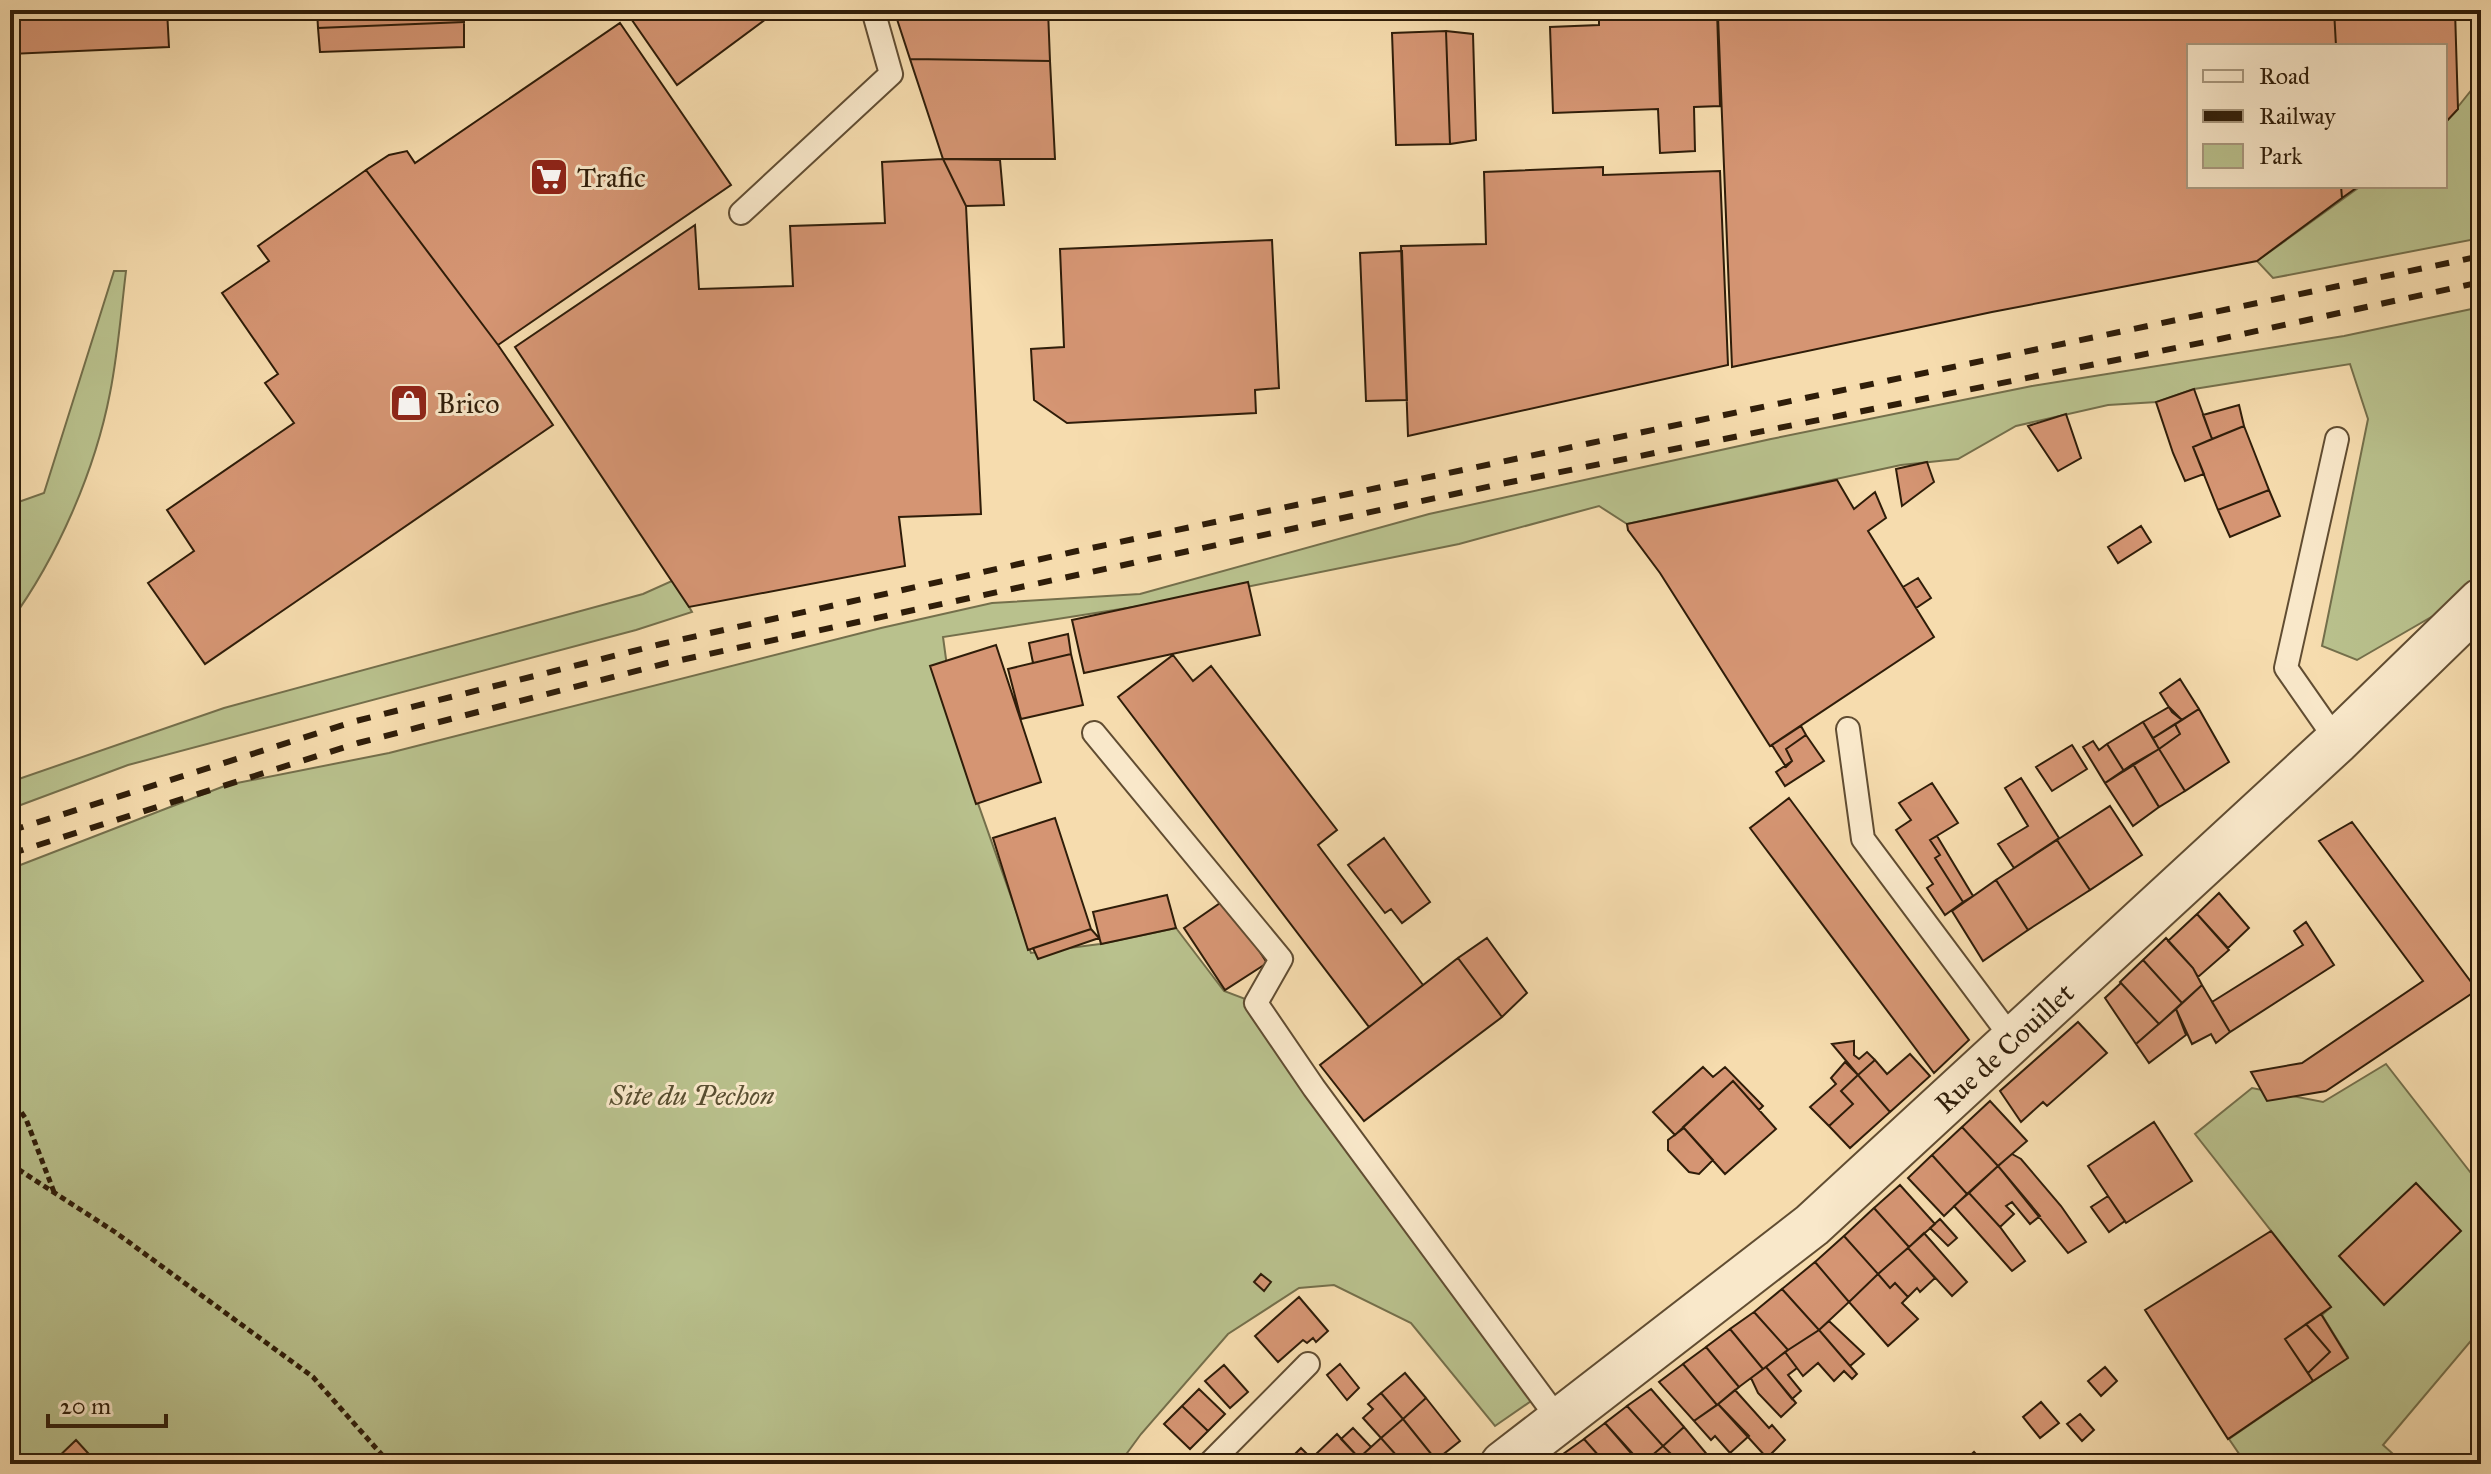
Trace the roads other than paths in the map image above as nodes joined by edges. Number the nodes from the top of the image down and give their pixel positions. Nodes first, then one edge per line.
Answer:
1 (873, 10) edge
2 (741, 213) dead end
3 (2337, 439) dead end
4 (2481, 601) edge
5 (1848, 729) dead end
6 (1094, 733) dead end
7 (2337, 741) junction
8 (2014, 1041) junction
9 (1308, 1364) dead end
10 (1559, 1420) junction
11 (1209, 1464) edge
12 (1503, 1464) edge

1 - 2 lane
3 - 7 lane
4 - 7 street, Rue de Couillet
5 - 8 lane
6 - 10 lane
7 - 8 street, Rue de Couillet
8 - 10 street, Rue de Couillet
9 - 11 lane
10 - 12 street, Rue de Couillet

